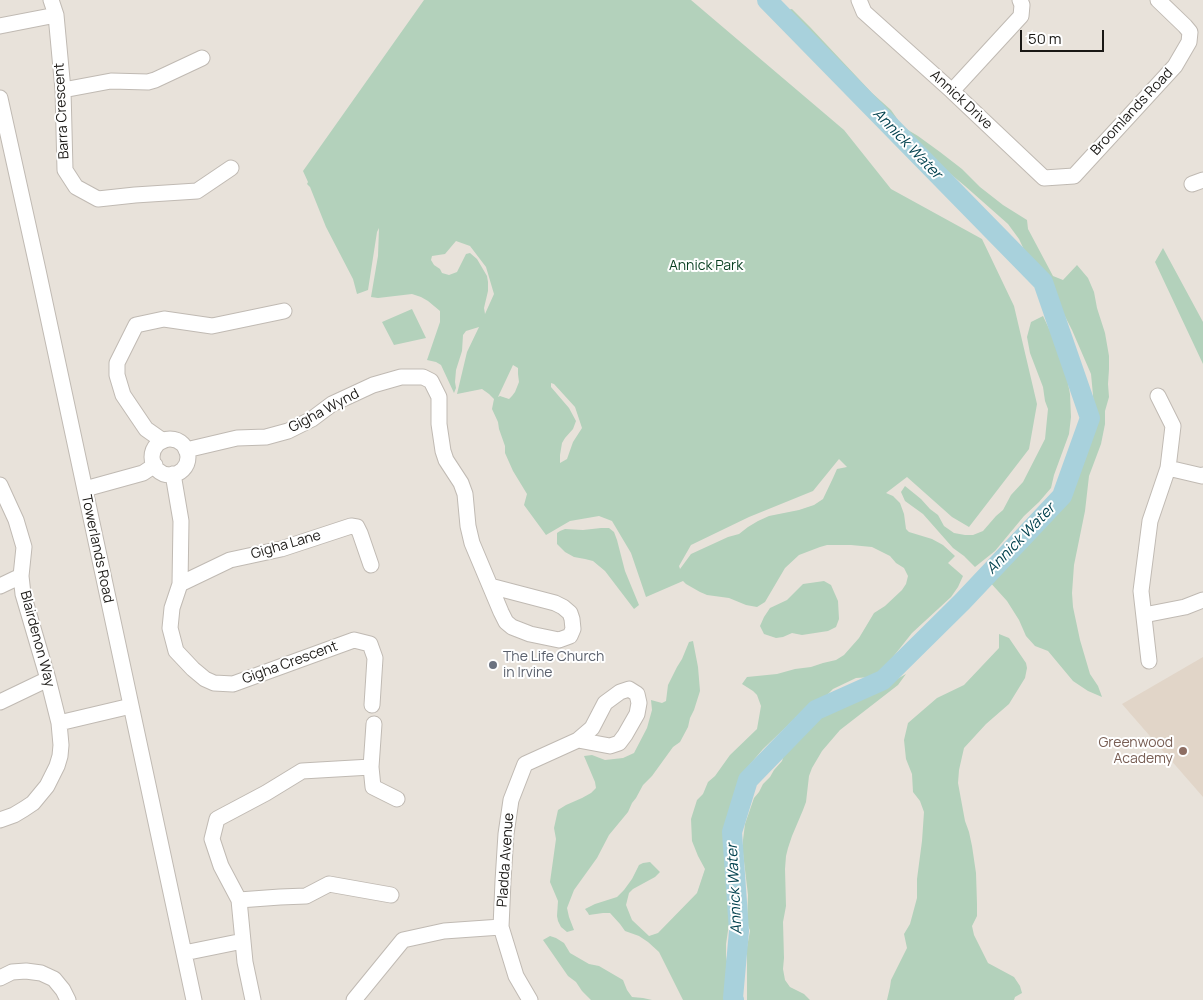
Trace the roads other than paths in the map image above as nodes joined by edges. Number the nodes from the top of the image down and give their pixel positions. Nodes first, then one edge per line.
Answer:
1 (51, 0) edge
2 (859, 0) edge
3 (1020, 0) edge
4 (1158, 0) edge
5 (56, 15) junction
6 (0, 26) edge
7 (202, 58) dead end
8 (63, 90) junction
9 (952, 91) junction
10 (0, 98) edge
11 (231, 168) dead end
12 (1074, 176) joint
13 (284, 311) dead end
14 (1158, 396) dead end
15 (163, 441) junction
16 (186, 450) junction
17 (155, 465) junction
18 (1168, 468) junction
19 (173, 474) junction
20 (1203, 475) edge
21 (0, 485) edge
22 (85, 489) junction
23 (371, 565) dead end
24 (21, 576) junction
25 (180, 584) junction
26 (0, 586) edge
27 (490, 586) junction
28 (1203, 600) edge
29 (1144, 615) junction
30 (1149, 661) dead end
31 (48, 679) junction
32 (0, 702) edge
33 (372, 705) dead end
34 (131, 706) junction
35 (59, 723) junction
36 (374, 724) dead end
37 (578, 740) dead end
38 (371, 767) junction
39 (398, 798) dead end
40 (0, 820) edge
41 (391, 895) dead end
42 (239, 900) junction
43 (501, 927) junction
44 (243, 941) junction
45 (184, 953) junction
46 (0, 978) edge
47 (68, 1000) edge
48 (194, 1000) edge
49 (253, 1000) edge
50 (354, 1000) edge
51 (530, 1000) edge

1 - 5 street, Barra Crescent
2 - 9 street, Annick Drive
3 - 9 street
4 - 12 street, Broomlands Road
5 - 6 street
5 - 8 street, Barra Crescent
7 - 8 street
8 - 11 street, Barra Crescent
9 - 12 street, Annick Drive
10 - 22 street, Towerlands Road
13 - 15 street
14 - 18 street
15 - 16 street
15 - 17 street
16 - 19 street
16 - 27 street, Gigha Wynd
17 - 19 street
17 - 22 street
18 - 20 street
18 - 29 street
19 - 25 street, Gigha Crescent
21 - 24 street, Blairdenon Way
22 - 34 street, Towerlands Road
23 - 25 street, Gigha Lane
24 - 26 street
24 - 31 street, Blairdenon Way
25 - 33 street, Gigha Crescent
27 - 27 street
28 - 29 street
29 - 30 street
31 - 32 street
31 - 35 street, Blairdenon Way
34 - 35 street
34 - 45 street, Towerlands Road
35 - 40 street, Blairdenon Way
36 - 38 street
37 - 43 street, Pladda Avenue
38 - 39 street
38 - 42 street
41 - 42 street
42 - 44 street
43 - 50 street
43 - 51 street, Pladda Avenue
44 - 45 street
44 - 49 street
45 - 48 street, Towerlands Road
46 - 47 street

